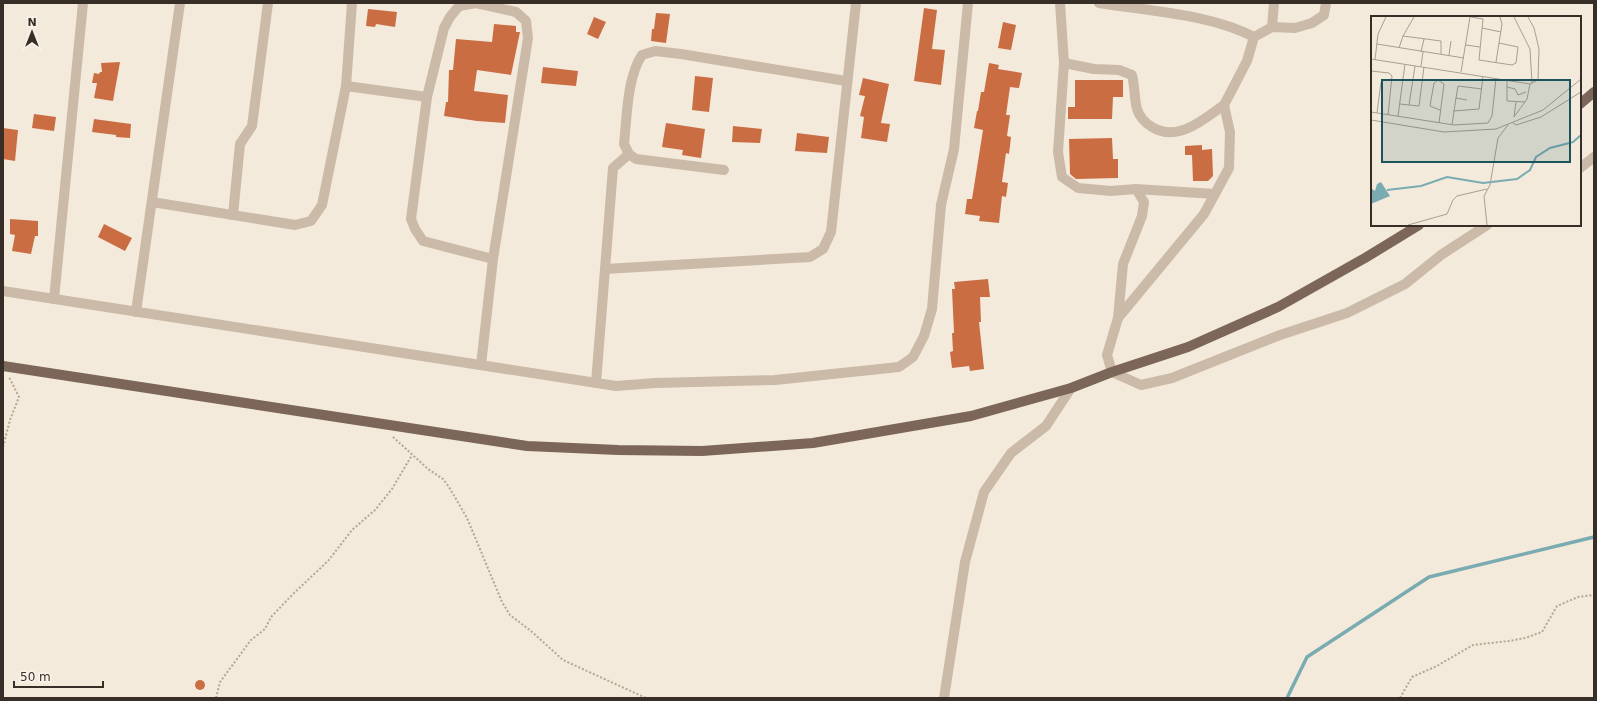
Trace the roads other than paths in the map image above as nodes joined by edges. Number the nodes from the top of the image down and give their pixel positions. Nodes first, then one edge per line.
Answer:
1 (83, 3) edge
2 (180, 3) edge
3 (268, 3) edge
4 (352, 3) edge
5 (476, 3) edge
6 (856, 3) edge
7 (968, 3) edge
8 (1060, 3) edge
9 (1099, 3) edge
10 (1274, 3) edge
11 (1326, 3) edge
12 (1272, 27) junction
13 (1254, 37) junction
14 (1064, 63) junction
15 (846, 81) junction
16 (346, 86) junction
17 (1594, 92) edge
18 (427, 96) junction
19 (1581, 103) edge
20 (1224, 105) junction
21 (629, 154) junction
22 (1594, 157) edge
23 (1581, 167) edge
24 (724, 170) dead end
25 (1136, 189) junction
26 (1215, 194) junction
27 (152, 202) junction
28 (233, 215) junction
29 (1417, 226) edge
30 (1485, 226) edge
31 (493, 259) junction
32 (605, 270) junction
33 (3, 291) edge
34 (54, 299) junction
35 (136, 312) junction
36 (1118, 318) junction
37 (482, 365) junction
38 (3, 366) edge
39 (1112, 372) junction
40 (596, 383) junction
41 (1071, 388) junction
42 (944, 698) edge

1 - 34 street
2 - 27 street
3 - 28 street
4 - 16 street
5 - 18 street
5 - 31 street
6 - 15 street
7 - 40 street
8 - 14 street
9 - 13 street
10 - 12 street
11 - 12 street
12 - 13 street
13 - 20 street
14 - 20 street
14 - 25 street
15 - 21 street
15 - 32 street
16 - 18 street
16 - 28 street
17 - 19 main road
18 - 31 street
20 - 26 street
21 - 24 street
21 - 32 street
22 - 23 street
25 - 26 street
25 - 36 street
26 - 36 street
27 - 28 street
27 - 35 street
29 - 39 main road
30 - 39 street
31 - 37 street
32 - 40 street
33 - 34 street
34 - 35 street
35 - 37 street
36 - 39 street
37 - 40 street
38 - 41 main road
39 - 41 main road
41 - 42 street

